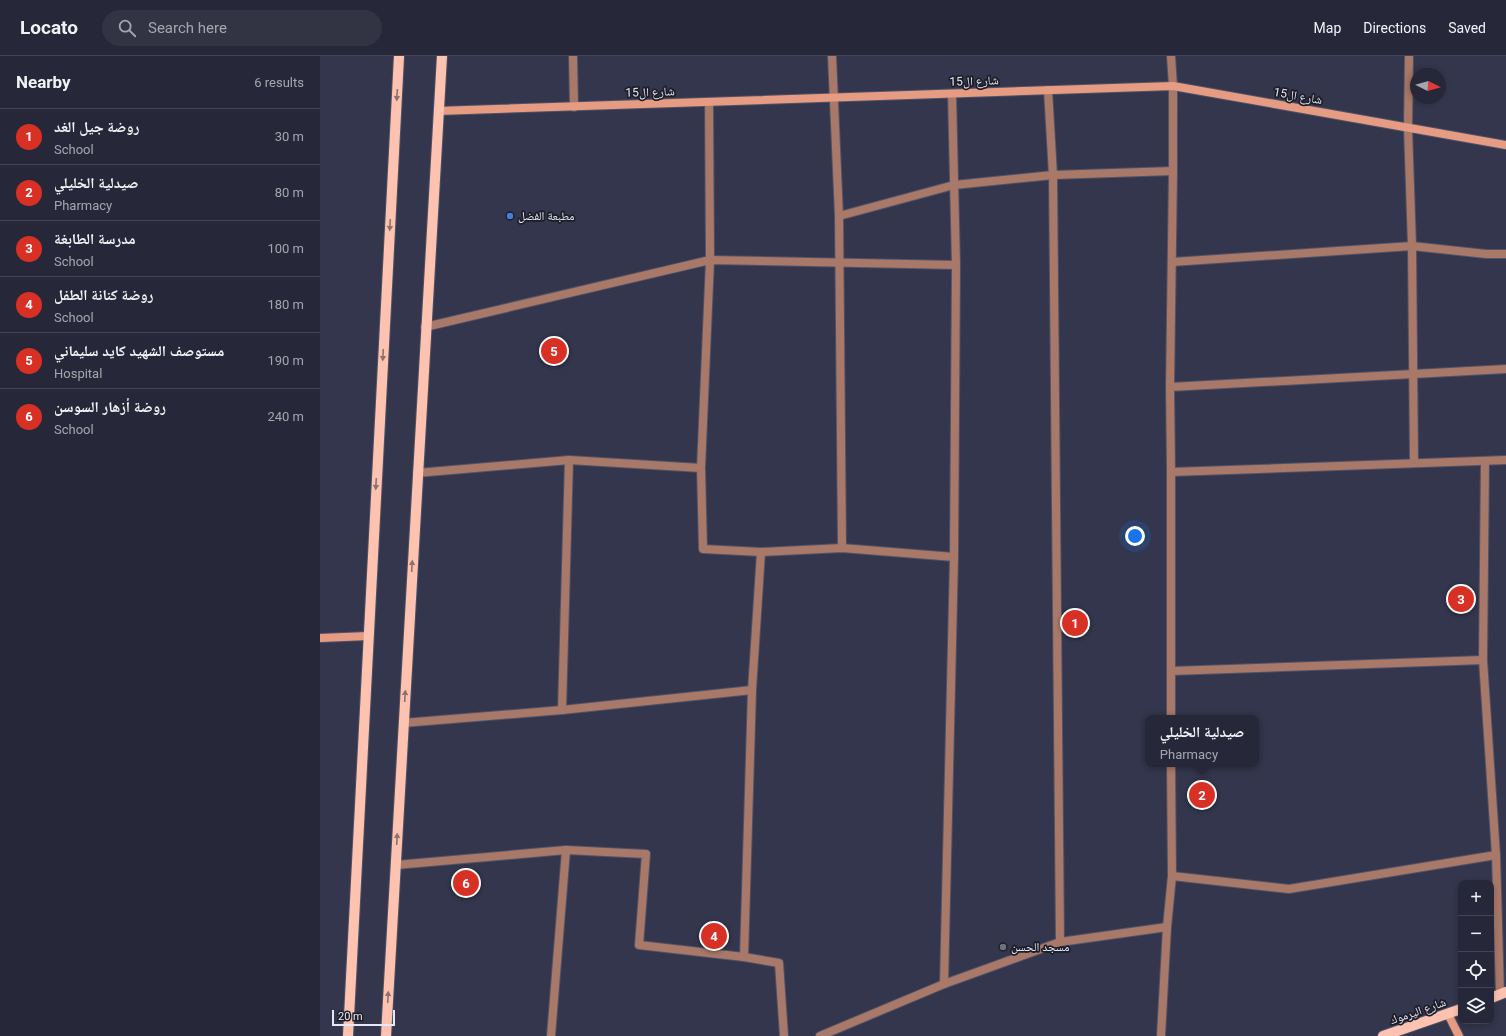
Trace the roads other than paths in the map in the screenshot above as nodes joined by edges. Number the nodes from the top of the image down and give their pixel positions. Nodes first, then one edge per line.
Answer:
1 (399, 56) edge
2 (442, 56) edge
3 (573, 56) edge
4 (832, 56) edge
5 (1171, 56) edge
6 (1408, 56) edge
7 (1173, 86) junction
8 (1048, 90) junction
9 (952, 94) junction
10 (834, 98) junction
11 (709, 102) junction
12 (574, 107) junction
13 (438, 111) junction
14 (1408, 128) junction
15 (1506, 145) edge
16 (1173, 172) junction
17 (1053, 175) junction
18 (954, 185) junction
19 (839, 216) junction
20 (1412, 246) junction
21 (1506, 254) edge
22 (710, 260) junction
23 (1172, 262) junction
24 (840, 263) junction
25 (956, 264) junction
26 (425, 327) junction
27 (1506, 369) edge
28 (1413, 373) junction
29 (1170, 387) junction
30 (569, 460) junction
31 (1506, 460) edge
32 (1485, 461) junction
33 (1414, 463) junction
34 (701, 468) junction
35 (1171, 472) junction
36 (417, 473) junction
37 (842, 548) junction
38 (761, 552) junction
39 (954, 557) junction
40 (368, 636) junction
41 (320, 638) edge
42 (1483, 660) junction
43 (1171, 671) junction
44 (752, 690) junction
45 (562, 710) junction
46 (1171, 715) edge
47 (403, 723) junction
48 (1171, 767) edge
49 (566, 850) junction
50 (1496, 855) junction
51 (396, 865) junction
52 (1172, 876) junction
53 (1167, 927) junction
54 (1060, 942) junction
55 (744, 957) junction
56 (944, 984) junction
57 (1499, 995) edge
58 (1458, 1010) edge
59 (1448, 1014) junction
60 (348, 1036) edge
61 (386, 1036) edge
62 (550, 1036) edge
63 (784, 1036) edge
64 (820, 1036) edge
65 (1161, 1036) edge
66 (1383, 1036) edge
67 (1459, 1036) edge

1 -> 40 main road
2 - 13 main road
3 - 12 street
4 - 10 street
5 - 7 street
6 - 14 street
7 - 8 main road, شارع ال15
7 - 14 main road, شارع ال15
7 - 16 street
8 - 9 main road, شارع ال15
8 - 17 street
9 - 10 main road, شارع ال15
9 - 18 street
10 - 11 main road, شارع ال15
10 - 19 street
11 - 12 main road, شارع ال15
11 - 22 street
12 - 13 main road, شارع ال15
13 - 26 main road
14 - 15 main road, شارع ال15
14 - 20 street
16 - 17 street
16 - 23 street
17 - 18 street
17 - 54 street
18 - 19 street
18 - 25 street
19 - 24 street
20 - 21 street
20 - 23 street
20 - 28 street
22 - 24 street
22 - 26 street
22 - 34 street
23 - 29 street
24 - 25 street
24 - 37 street
25 - 39 street
26 - 36 main road
27 - 28 street
28 - 29 street
28 - 33 street
29 - 35 street
30 - 34 street
30 - 36 street
30 - 45 street
31 - 32 street
32 - 33 street
32 - 42 street
33 - 35 street
34 - 38 street
35 - 43 street
47 -> 36 main road
37 - 38 street
37 - 39 street
38 - 44 street
39 - 56 street
40 - 41 main road
40 - 60 main road
42 - 43 street
42 - 50 street
43 - 46 street
44 - 45 street
44 - 55 street
45 - 47 street
51 -> 47 main road
48 - 52 street
49 - 51 street
49 - 55 street
49 - 62 street
50 - 52 street
50 - 57 street
61 -> 51 main road
52 - 53 street
53 - 54 street
53 - 65 street
54 - 56 street
55 - 63 street
56 - 64 street
58 - 59 main road, شارع اليرموك
59 - 66 main road, شارع اليرموك
59 - 67 main road

